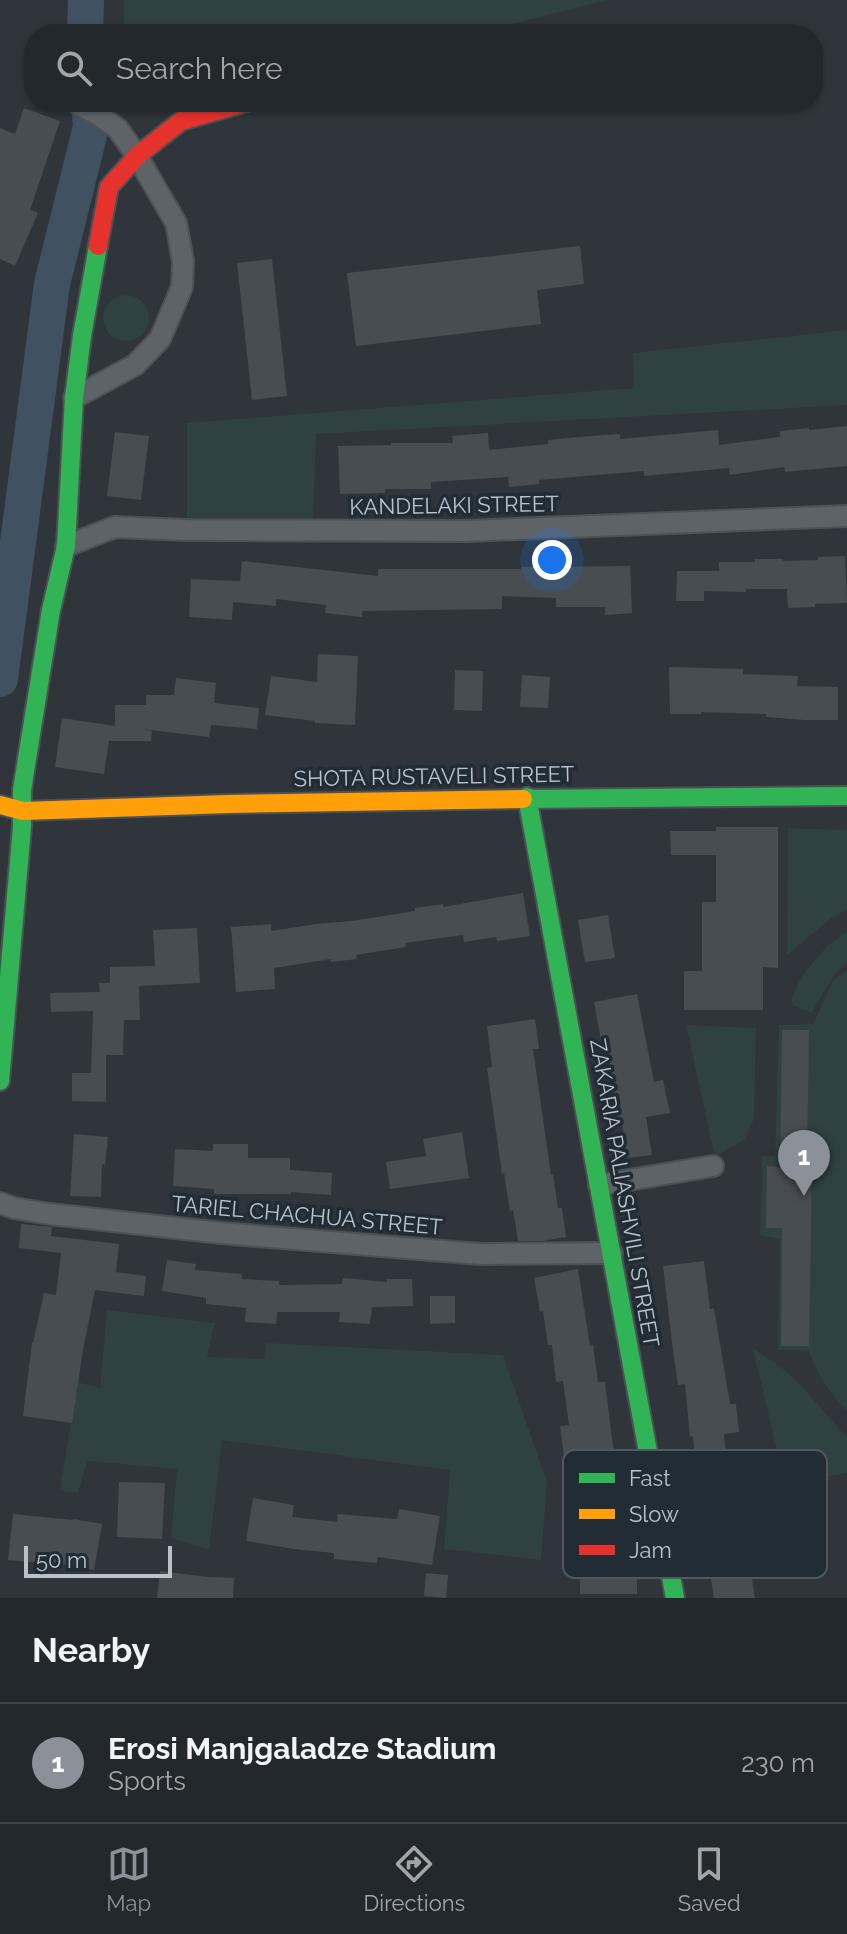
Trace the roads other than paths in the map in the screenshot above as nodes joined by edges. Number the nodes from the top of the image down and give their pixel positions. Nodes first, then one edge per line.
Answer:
1 (92, 112) edge
2 (212, 112) edge
3 (137, 156) junction
4 (74, 398) junction
5 (847, 516) edge
6 (66, 546) junction
7 (847, 796) edge
8 (527, 797) junction
9 (0, 805) edge
10 (23, 811) junction
11 (0, 1081) edge
12 (713, 1166) dead end
13 (599, 1185) junction
14 (0, 1203) edge
15 (612, 1253) junction
16 (648, 1450) edge
17 (671, 1578) edge
18 (675, 1598) edge

1 - 3 street
2 - 3 street
3 - 4 street
3 - 4 street
4 - 6 street
5 - 6 street, KANDELAKI STREET
6 - 10 street
7 - 8 street, SHOTA RUSTAVELI STREET
8 - 10 street, SHOTA RUSTAVELI STREET
8 - 13 street, ZAKARIA PALIASHVILI STREET
9 - 10 street, SHOTA RUSTAVELI STREET
10 - 11 street
12 - 13 street
13 - 15 street, ZAKARIA PALIASHVILI STREET
14 - 15 street, TARIEL CHACHUA STREET
15 - 16 street, ZAKARIA PALIASHVILI STREET
17 - 18 street, ZAKARIA PALIASHVILI STREET

